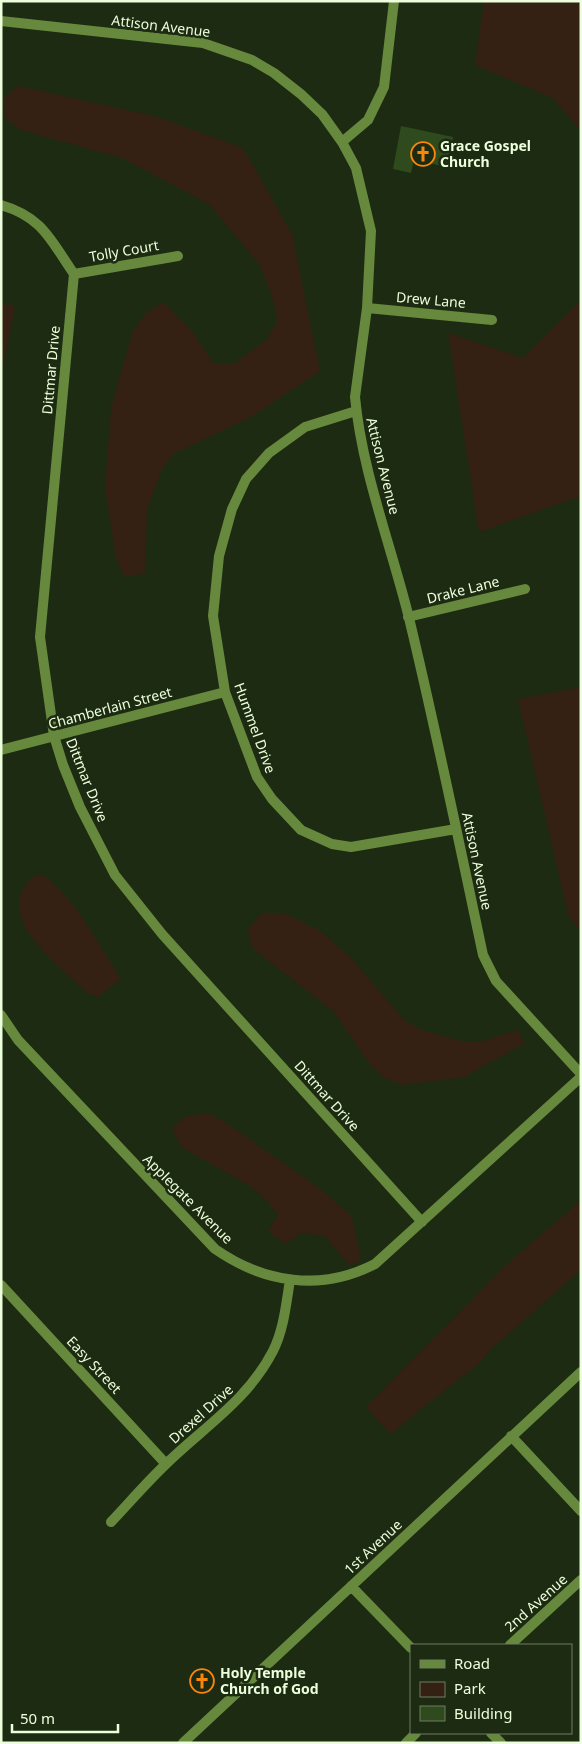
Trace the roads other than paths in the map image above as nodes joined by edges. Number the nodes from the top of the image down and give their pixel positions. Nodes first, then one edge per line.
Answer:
1 (394, 1) edge
2 (1, 21) edge
3 (342, 142) junction
4 (1, 205) edge
5 (178, 256) dead end
6 (74, 274) junction
7 (367, 308) junction
8 (492, 320) dead end
9 (356, 411) junction
10 (525, 589) dead end
11 (408, 617) junction
12 (225, 692) junction
13 (54, 736) junction
14 (1, 750) edge
15 (456, 829) junction
16 (1, 1015) edge
17 (581, 1076) edge
18 (422, 1222) junction
19 (290, 1280) junction
20 (1, 1285) edge
21 (581, 1372) edge
22 (511, 1436) junction
23 (166, 1464) junction
24 (581, 1511) edge
25 (111, 1522) dead end
26 (581, 1580) edge
27 (351, 1586) junction
28 (511, 1644) edge
29 (410, 1647) edge
30 (415, 1734) edge
31 (195, 1739) edge
32 (183, 1743) edge
33 (406, 1743) edge

1 - 3 street
2 - 3 street, Attison Avenue
3 - 7 street, Attison Avenue
4 - 6 street
5 - 6 street, Tolly Court
6 - 13 street, Dittmar Drive
7 - 8 street, Drew Lane
7 - 9 street, Attison Avenue
9 - 11 street, Attison Avenue
9 - 12 street, Hummel Drive
10 - 11 street, Drake Lane
11 - 15 street, Attison Avenue
12 - 13 street, Chamberlain Street
12 - 15 street, Hummel Drive
13 - 14 street, Chamberlain Street
13 - 18 street, Dittmar Drive
15 - 17 street, Attison Avenue
16 - 19 street, Applegate Avenue
17 - 18 street, Applegate Avenue
18 - 19 street, Applegate Avenue
19 - 23 street, Drexel Drive
20 - 23 street, Easy Street
21 - 22 street, 1st Avenue
22 - 24 street
22 - 27 street, 1st Avenue
23 - 25 street, Drexel Drive
26 - 28 street, 2nd Avenue
27 - 29 street
27 - 31 street, 1st Avenue
30 - 33 street
31 - 32 street, 1st Avenue

